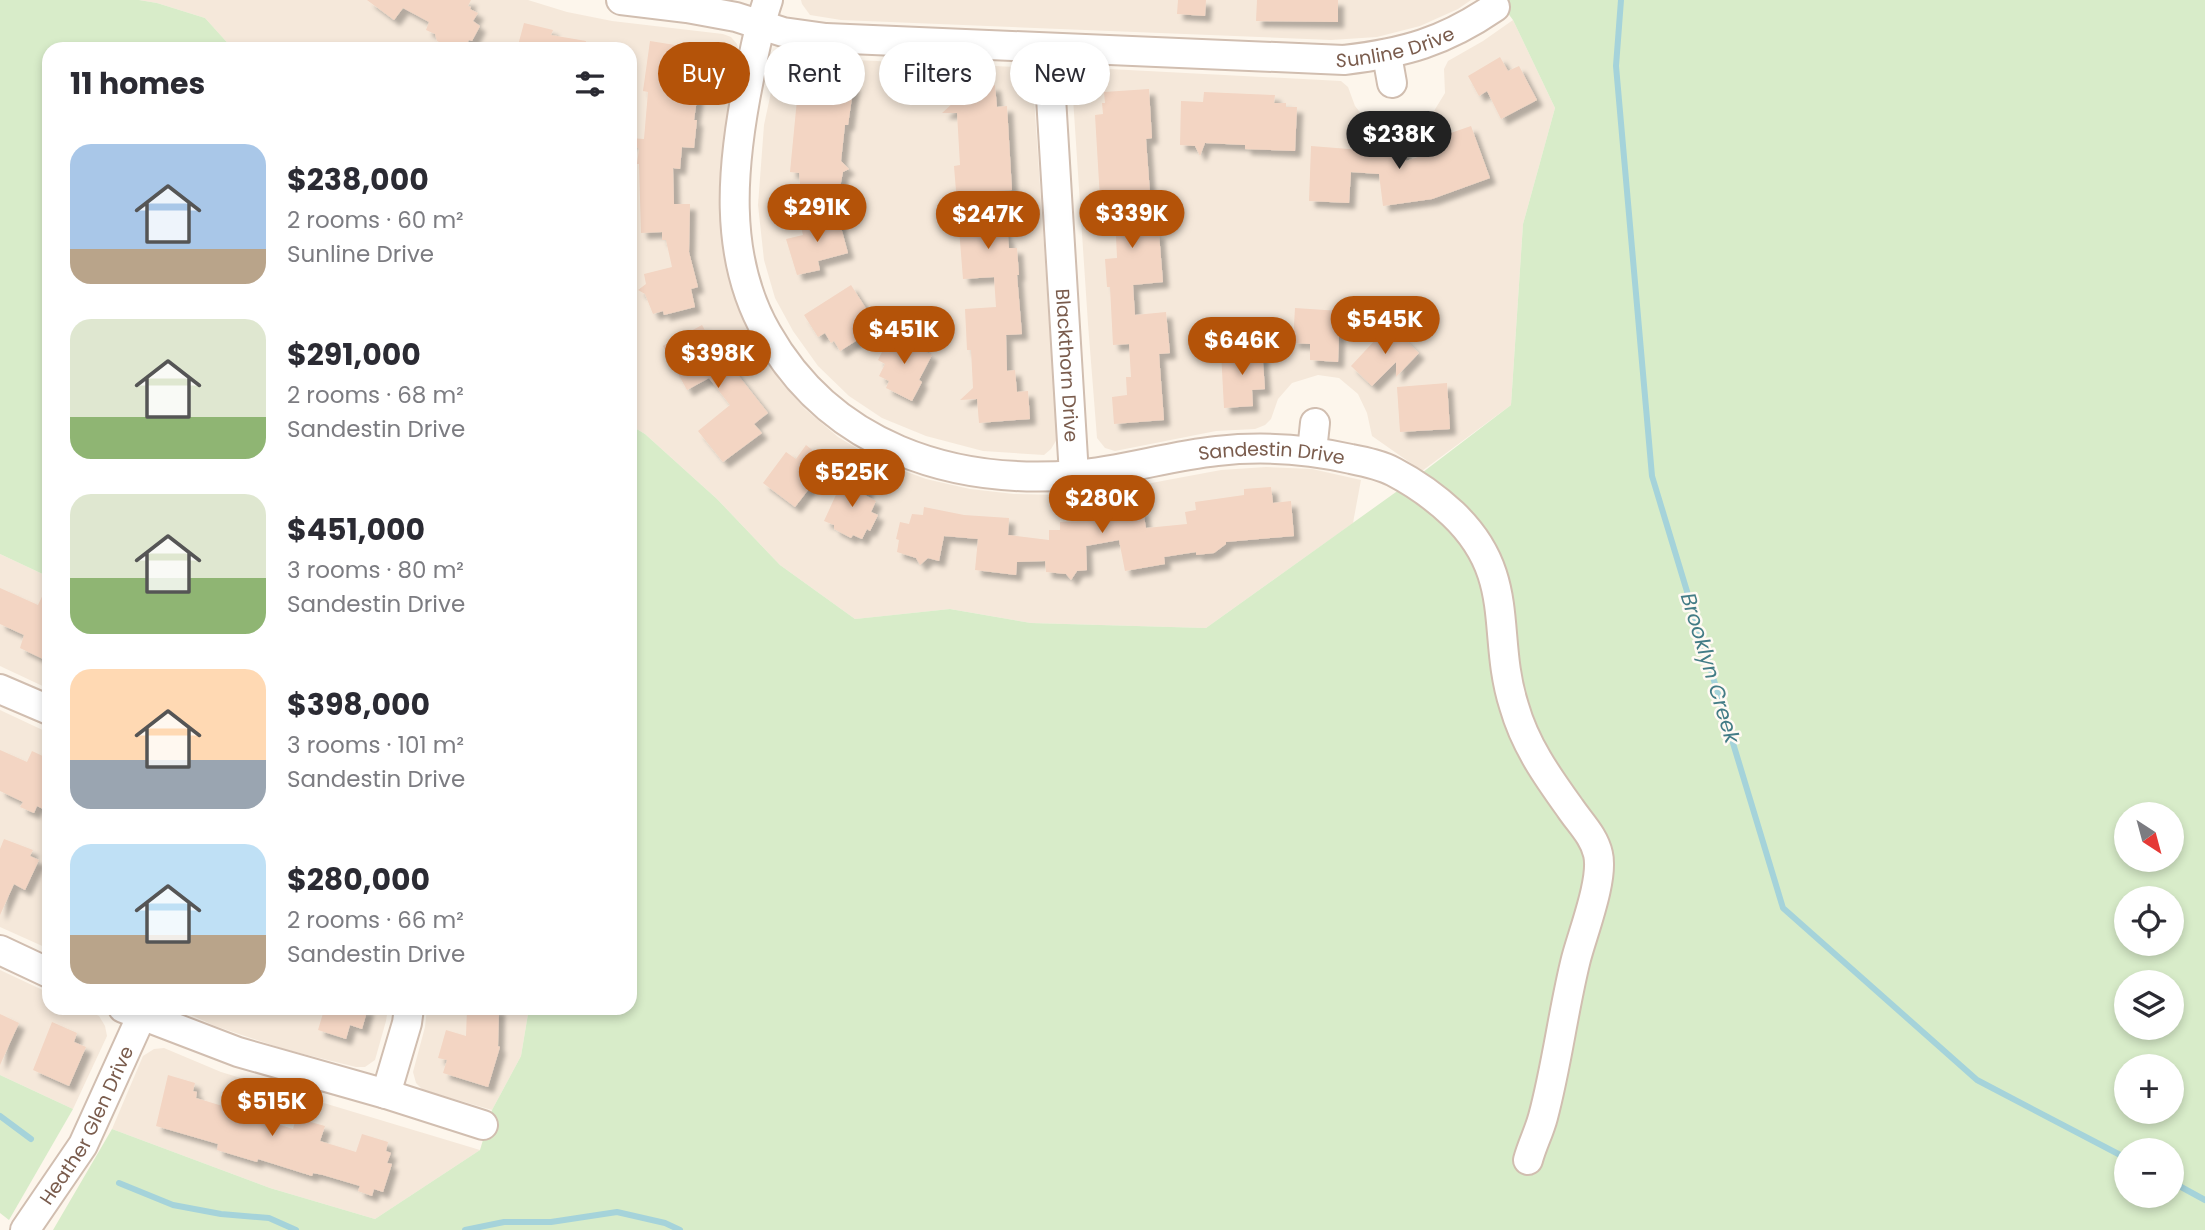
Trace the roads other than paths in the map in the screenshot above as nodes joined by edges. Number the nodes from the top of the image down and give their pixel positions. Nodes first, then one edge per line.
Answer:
1 (621, 0) edge
2 (1495, 7) dead end
3 (763, 12) edge
4 (1010, 46) edge
5 (1110, 51) edge
6 (1387, 55) junction
7 (1392, 83) dead end
8 (1051, 105) edge
9 (1315, 424) dead end
10 (1312, 451) junction
11 (1074, 475) junction
12 (0, 689) edge
13 (42, 707) edge
14 (0, 950) edge
15 (42, 970) edge
16 (131, 1015) edge
17 (140, 1015) edge
18 (408, 1015) edge
19 (386, 1094) junction
20 (483, 1125) dead end
21 (1528, 1160) dead end
22 (25, 1230) edge

1 - 3 street, Sunline Drive
2 - 6 street, Sunline Drive
3 - 4 street, Sunline Drive
3 - 11 street, Sandestin Drive
5 - 6 street, Sunline Drive
6 - 7 street
8 - 11 street, Blackthorn Drive
9 - 10 street
10 - 11 street, Sandestin Drive
10 - 21 street, Sandestin Drive
12 - 13 street
14 - 15 street
16 - 22 street, Heather Glen Drive
17 - 19 street
18 - 19 street
19 - 20 street

